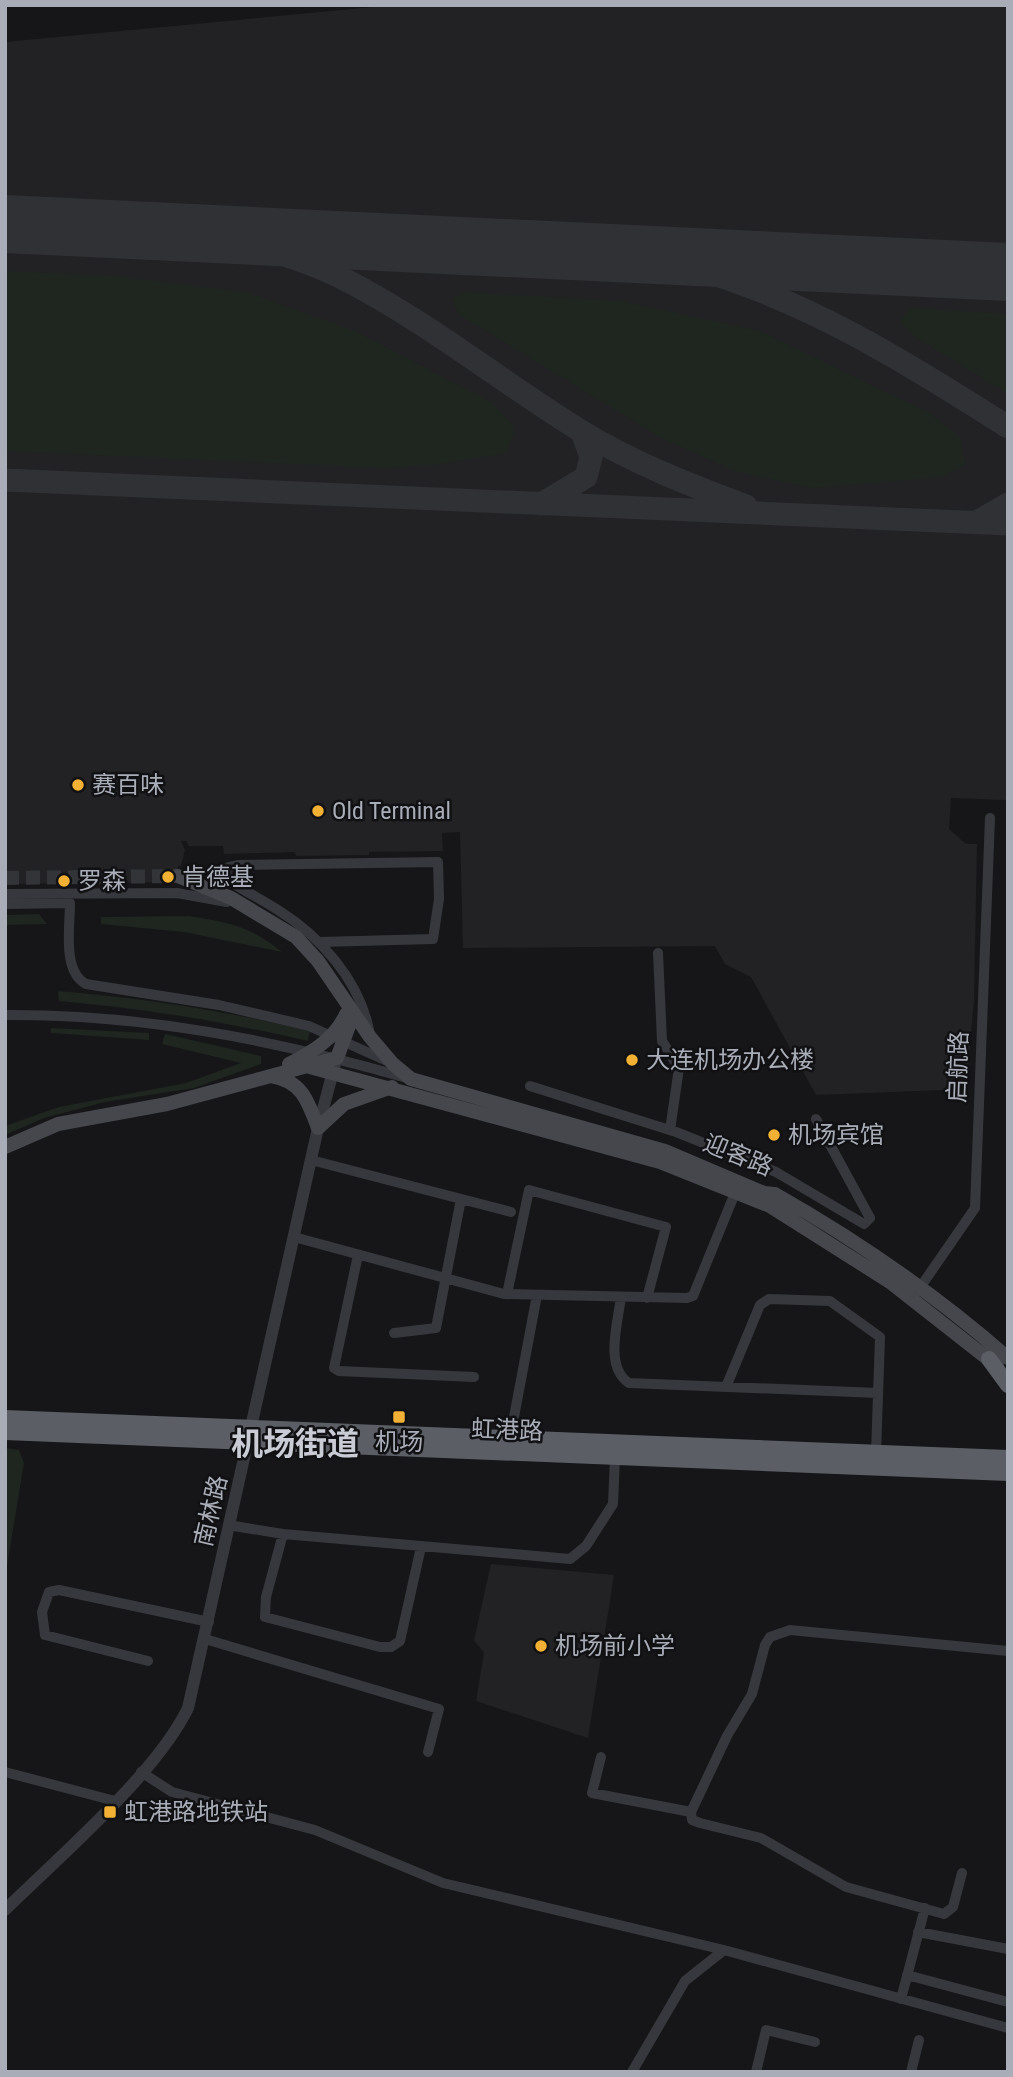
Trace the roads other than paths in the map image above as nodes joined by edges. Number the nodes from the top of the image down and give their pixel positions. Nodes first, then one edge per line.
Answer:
1 (990, 818) dead end
2 (178, 876) tunnel mouth
3 (5, 894) edge
4 (5, 904) edge
5 (255, 911) junction
6 (320, 942) junction
7 (658, 953) dead end
8 (351, 1011) junction
9 (5, 1015) edge
10 (338, 1037) junction
11 (370, 1037) junction
12 (308, 1059) junction
13 (335, 1064) junction
14 (393, 1064) junction
15 (266, 1076) junction
16 (411, 1079) junction
17 (530, 1086) dead end
18 (392, 1087) junction
19 (816, 1119) dead end
20 (318, 1128) junction
21 (670, 1130) junction
22 (5, 1147) edge
23 (311, 1160) junction
24 (776, 1172) junction
25 (735, 1193) junction
26 (764, 1193) junction
27 (461, 1199) junction
28 (511, 1212) dead end
29 (294, 1237) junction
30 (358, 1255) junction
31 (447, 1281) junction
32 (916, 1293) junction
33 (507, 1294) junction
34 (537, 1295) junction
35 (621, 1297) junction
36 (647, 1298) junction
37 (394, 1333) dead end
38 (1008, 1358) edge
39 (989, 1359) junction
40 (1008, 1376) edge
41 (474, 1377) dead end
42 (1008, 1385) edge
43 (726, 1387) junction
44 (878, 1393) junction
45 (5, 1418) edge
46 (5, 1432) edge
47 (251, 1435) junction
48 (510, 1438) junction
49 (876, 1453) junction
50 (615, 1457) junction
51 (1008, 1458) edge
52 (1008, 1473) edge
53 (228, 1525) junction
54 (284, 1534) junction
55 (421, 1547) junction
56 (209, 1622) junction
57 (205, 1639) junction
58 (1008, 1651) edge
59 (148, 1661) dead end
60 (428, 1752) dead end
61 (601, 1757) dead end
62 (5, 1772) edge
63 (141, 1772) junction
64 (115, 1801) junction
65 (691, 1812) junction
66 (961, 1873) dead end
67 (925, 1908) junction
68 (5, 1910) edge
69 (918, 1932) junction
70 (1008, 1949) edge
71 (724, 1950) junction
72 (908, 1975) junction
73 (901, 1999) junction
74 (1008, 2002) edge
75 (1008, 2028) edge
76 (919, 2040) dead end
77 (815, 2042) dead end
78 (632, 2072) edge
79 (756, 2072) edge
80 (911, 2072) edge

1 - 32 street, 启航路
2 - 5 main road
3 - 5 street
4 - 10 street
5 - 8 main road
6 - 6 street
6 - 11 street
7 - 21 street
8 - 10 main road
8 - 11 main road
9 - 12 street
10 - 12 main road
10 - 13 main road
10 - 14 street
11 - 14 main road
12 - 13 main road
12 - 15 main road
13 - 16 street
13 - 18 main road, 迎客路
13 - 20 street, 南林路
14 - 16 main road
15 - 20 main road
15 - 22 main road
16 - 26 main road, 迎客路
17 - 21 street
18 - 20 main road
18 - 25 main road, 迎客路
19 - 24 street
20 - 23 street, 南林路
21 - 24 street
23 - 27 street
23 - 29 street, 南林路
24 - 26 street
25 - 32 main road, 迎客路
25 - 36 street
26 - 32 main road, 迎客路
27 - 28 street
27 - 31 street
29 - 30 street
29 - 47 street, 南林路
30 - 31 street
30 - 41 street
31 - 33 street
31 - 37 street
32 - 38 main road, 迎客路
32 - 39 main road, 迎客路
33 - 34 street
33 - 36 street
34 - 35 street
34 - 48 street
35 - 36 street
35 - 43 street
39 - 40 main road, 迎客路
39 - 42 highway
43 - 44 street
43 - 44 street
44 - 49 street
45 - 47 highway, 虹港路
46 - 47 highway, 虹港路
47 - 48 highway, 虹港路
47 - 50 highway, 虹港路
47 - 53 street, 南林路
48 - 49 highway, 虹港路
49 - 51 highway, 虹港路
50 - 52 highway, 虹港路
50 - 55 street
53 - 54 street
53 - 56 street, 南林路
54 - 55 street
54 - 55 street
56 - 57 street, 南林路
56 - 59 street
57 - 60 street
57 - 63 street, 南林路
58 - 65 street
61 - 65 street
62 - 64 street
63 - 64 street, 南林路
63 - 71 street
64 - 68 street, 南林路
65 - 67 street
66 - 67 street
67 - 69 street
69 - 70 street
69 - 72 street
71 - 73 street
71 - 78 street
72 - 73 street
72 - 74 street
73 - 75 street
76 - 80 street
77 - 79 street

